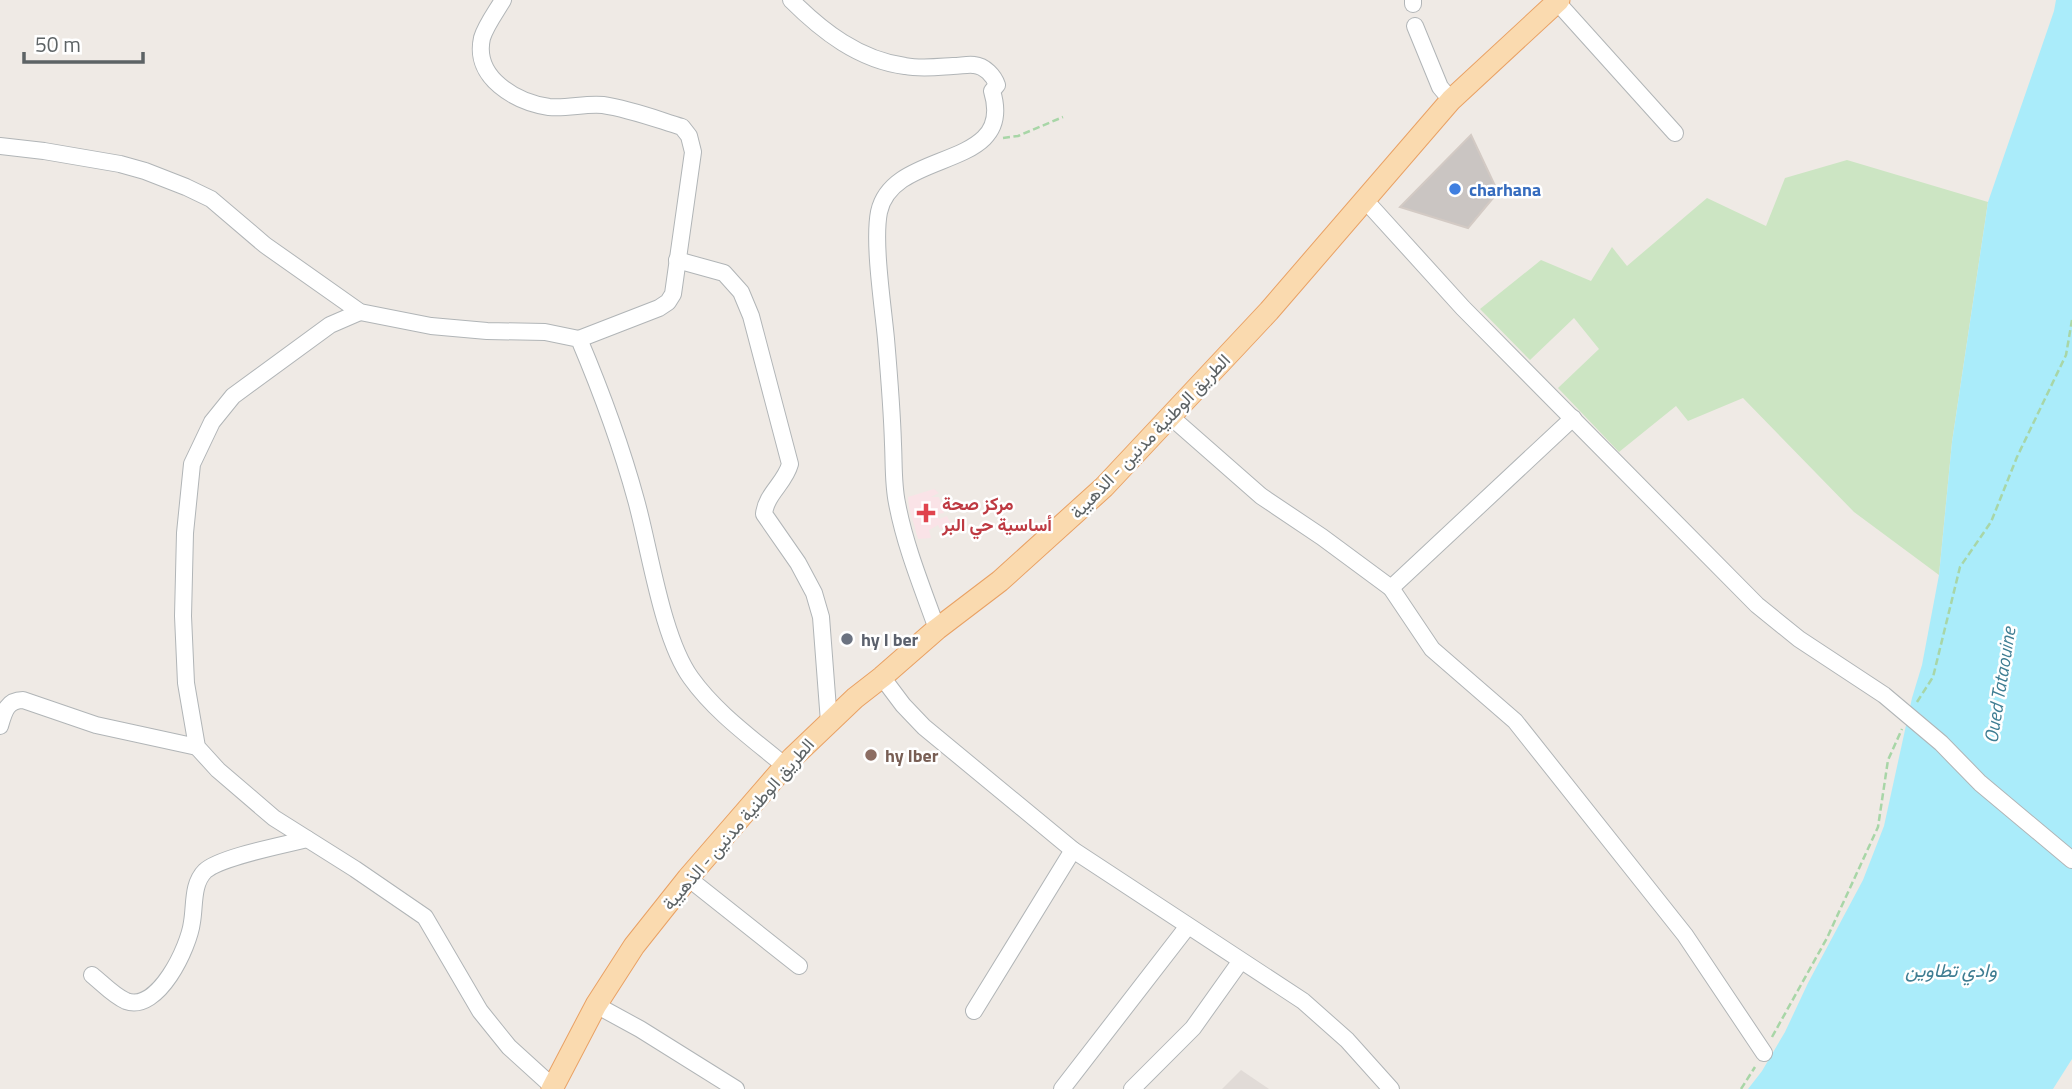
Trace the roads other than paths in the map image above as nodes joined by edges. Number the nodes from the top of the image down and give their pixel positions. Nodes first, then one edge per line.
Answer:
1 (503, 0) edge
2 (791, 0) edge
3 (1558, 1) edge
4 (1415, 26) dead end
5 (1451, 100) junction
6 (1675, 133) dead end
7 (0, 146) edge
8 (1366, 200) junction
9 (677, 260) junction
10 (360, 313) junction
11 (579, 339) junction
12 (1171, 417) junction
13 (1573, 418) junction
14 (1391, 589) junction
15 (937, 629) junction
16 (882, 677) junction
17 (829, 722) junction
18 (0, 726) edge
19 (197, 747) junction
20 (785, 766) junction
21 (307, 839) junction
22 (1073, 850) junction
23 (2072, 860) edge
24 (688, 878) junction
25 (1188, 926) junction
26 (1240, 962) junction
27 (799, 966) dead end
28 (92, 975) dead end
29 (596, 1005) junction
30 (974, 1011) dead end
31 (1764, 1053) road end
32 (553, 1088) edge
33 (736, 1089) edge
34 (1062, 1089) edge
35 (1132, 1089) edge
36 (1391, 1089) edge

1 - 9 street
2 - 15 street
3 - 5 main road, الطريق الوطنية مدنين - الذهيبة
3 - 6 street
4 - 5 street
5 - 8 main road, الطريق الوطنية مدنين - الذهيبة
7 - 10 street
8 - 12 main road, الطريق الوطنية مدنين - الذهيبة
8 - 13 street
9 - 11 street
9 - 17 street
10 - 11 street
10 - 19 street
11 - 20 street
12 - 14 street
12 - 15 main road, الطريق الوطنية مدنين - الذهيبة
13 - 14 street
13 - 23 street
14 - 31 street
15 - 16 main road, الطريق الوطنية مدنين - الذهيبة
16 - 17 main road, الطريق الوطنية مدنين - الذهيبة
16 - 22 street
17 - 20 main road, الطريق الوطنية مدنين - الذهيبة
18 - 19 street
19 - 21 street
20 - 24 main road, الطريق الوطنية مدنين - الذهيبة
21 - 28 street
21 - 32 street
22 - 25 street
22 - 30 street
24 - 27 street
24 - 29 main road, الطريق الوطنية مدنين - الذهيبة
25 - 26 street
25 - 34 street
26 - 35 street
26 - 36 street
29 - 32 main road, الطريق الوطنية مدنين - الذهيبة
29 - 33 street

